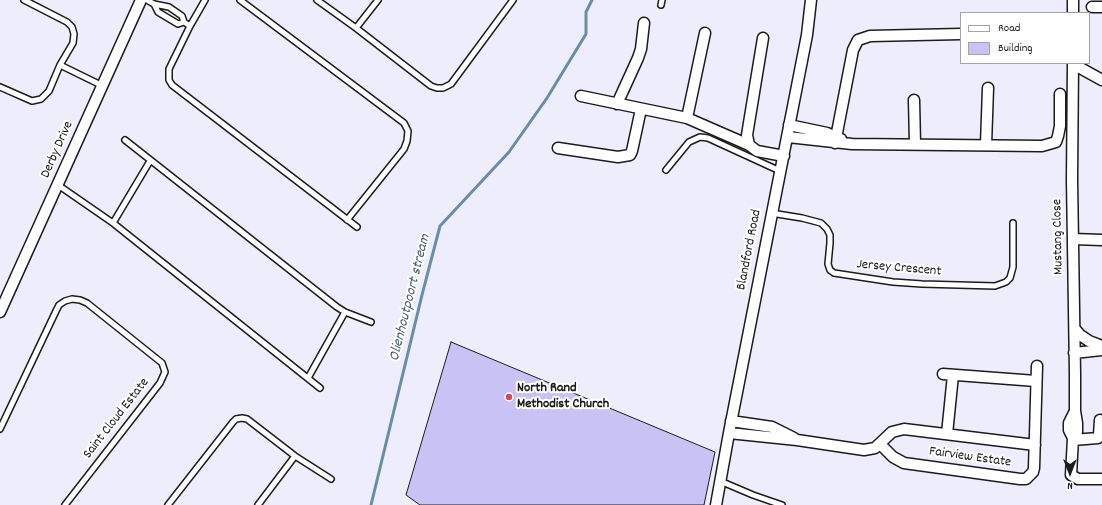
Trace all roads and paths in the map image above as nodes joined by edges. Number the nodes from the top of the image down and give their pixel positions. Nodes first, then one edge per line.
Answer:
1 (24, 0) edge
2 (141, 0) edge
3 (146, 0) edge
4 (205, 0) edge
5 (240, 0) edge
6 (316, 0) edge
7 (378, 0) edge
8 (513, 0) edge
9 (811, 0) edge
10 (1073, 0) edge
11 (154, 4) junction
12 (1073, 12) edge
13 (184, 22) junction
14 (644, 23) dead end
15 (190, 26) junction
16 (356, 28) junction
17 (705, 33) dead end
18 (960, 34) edge
19 (763, 38) dead end
20 (1073, 64) edge
21 (1075, 64) edge
22 (60, 65) junction
23 (1102, 80) edge
24 (103, 86) junction
25 (0, 87) edge
26 (988, 88) dead end
27 (1060, 94) dead end
28 (581, 96) dead end
29 (914, 100) dead end
30 (617, 104) junction
31 (640, 109) junction
32 (687, 118) junction
33 (790, 125) junction
34 (788, 137) junction
35 (125, 140) dead end
36 (836, 140) junction
37 (916, 144) junction
38 (750, 145) junction
39 (986, 145) junction
40 (558, 148) dead end
41 (784, 156) junction
42 (150, 161) junction
43 (666, 170) dead end
44 (780, 171) junction
45 (58, 185) junction
46 (771, 213) junction
47 (347, 220) junction
48 (113, 223) junction
49 (1013, 223) dead end
50 (357, 227) dead end
51 (1073, 239) junction
52 (1102, 240) edge
53 (0, 312) edge
54 (345, 312) junction
55 (372, 322) dead end
56 (1075, 329) junction
57 (1102, 346) edge
58 (1102, 350) edge
59 (1074, 353) junction
60 (1037, 366) dead end
61 (308, 378) junction
62 (1036, 382) junction
63 (320, 388) dead end
64 (1100, 420) dead end
65 (731, 422) junction
66 (0, 429) edge
67 (728, 433) junction
68 (947, 434) junction
69 (1073, 439) junction
70 (797, 440) junction
71 (880, 444) junction
72 (1034, 445) junction
73 (294, 456) junction
74 (331, 479) dead end
75 (1102, 479) edge
76 (720, 481) junction
77 (65, 505) edge
78 (168, 505) edge
79 (258, 505) edge
80 (716, 505) edge
81 (782, 505) edge

1 - 22 lane
2 - 24 street, Derby Drive
3 - 11 lane
4 - 15 lane
5 - 47 lane
6 - 16 lane
7 - 16 lane
8 - 16 lane
9 - 33 street, Blandford Road
10 - 12 street
11 - 13 lane
11 - 13 lane
13 - 15 lane
14 - 30 street
15 - 47 lane
17 - 32 street
18 - 36 street
19 - 38 street
20 - 51 street, Mustang Close
21 - 23 street
22 - 24 lane
22 - 25 lane
24 - 45 street, Derby Drive
26 - 39 street
27 - 39 street
28 - 30 street
29 - 37 street
30 - 31 street
31 - 32 street
31 - 40 street
32 - 38 street
33 - 34 street, Blandford Road
33 - 36 street
34 - 36 street
34 - 41 street, Blandford Road
35 - 42 lane
36 - 37 street
37 - 39 street
38 - 41 street
41 - 44 street, Blandford Road
42 - 48 lane
42 - 54 lane
43 - 44 lane
44 - 46 street, Blandford Road
45 - 48 lane
45 - 53 street, Derby Drive
46 - 49 lane, Jersey Crescent
46 - 65 street, Blandford Road
47 - 50 lane
48 - 61 lane
51 - 52 street
51 - 56 street, Mustang Close
54 - 55 lane
54 - 61 lane
56 - 57 street
56 - 59 street, Mustang Close
58 - 59 street
59 - 69 street, Mustang Close
60 - 62 street, Fairview Estate
61 - 63 lane
62 - 68 street, Fairview Estate
62 - 72 street, Fairview Estate
64 - 69 street
65 - 67 street, Blandford Road
65 - 70 street, Fairview Estate
66 - 77 lane, Saint Cloud Estate
67 - 70 street, Fairview Estate
67 - 76 street, Blandford Road
68 - 71 street, Fairview Estate
68 - 72 street, Fairview Estate
69 - 75 street, Mustang Close
70 - 71 street, Fairview Estate
71 - 72 street, Fairview Estate
73 - 74 lane
73 - 78 lane
73 - 79 lane
76 - 80 street, Blandford Road
76 - 81 lane

